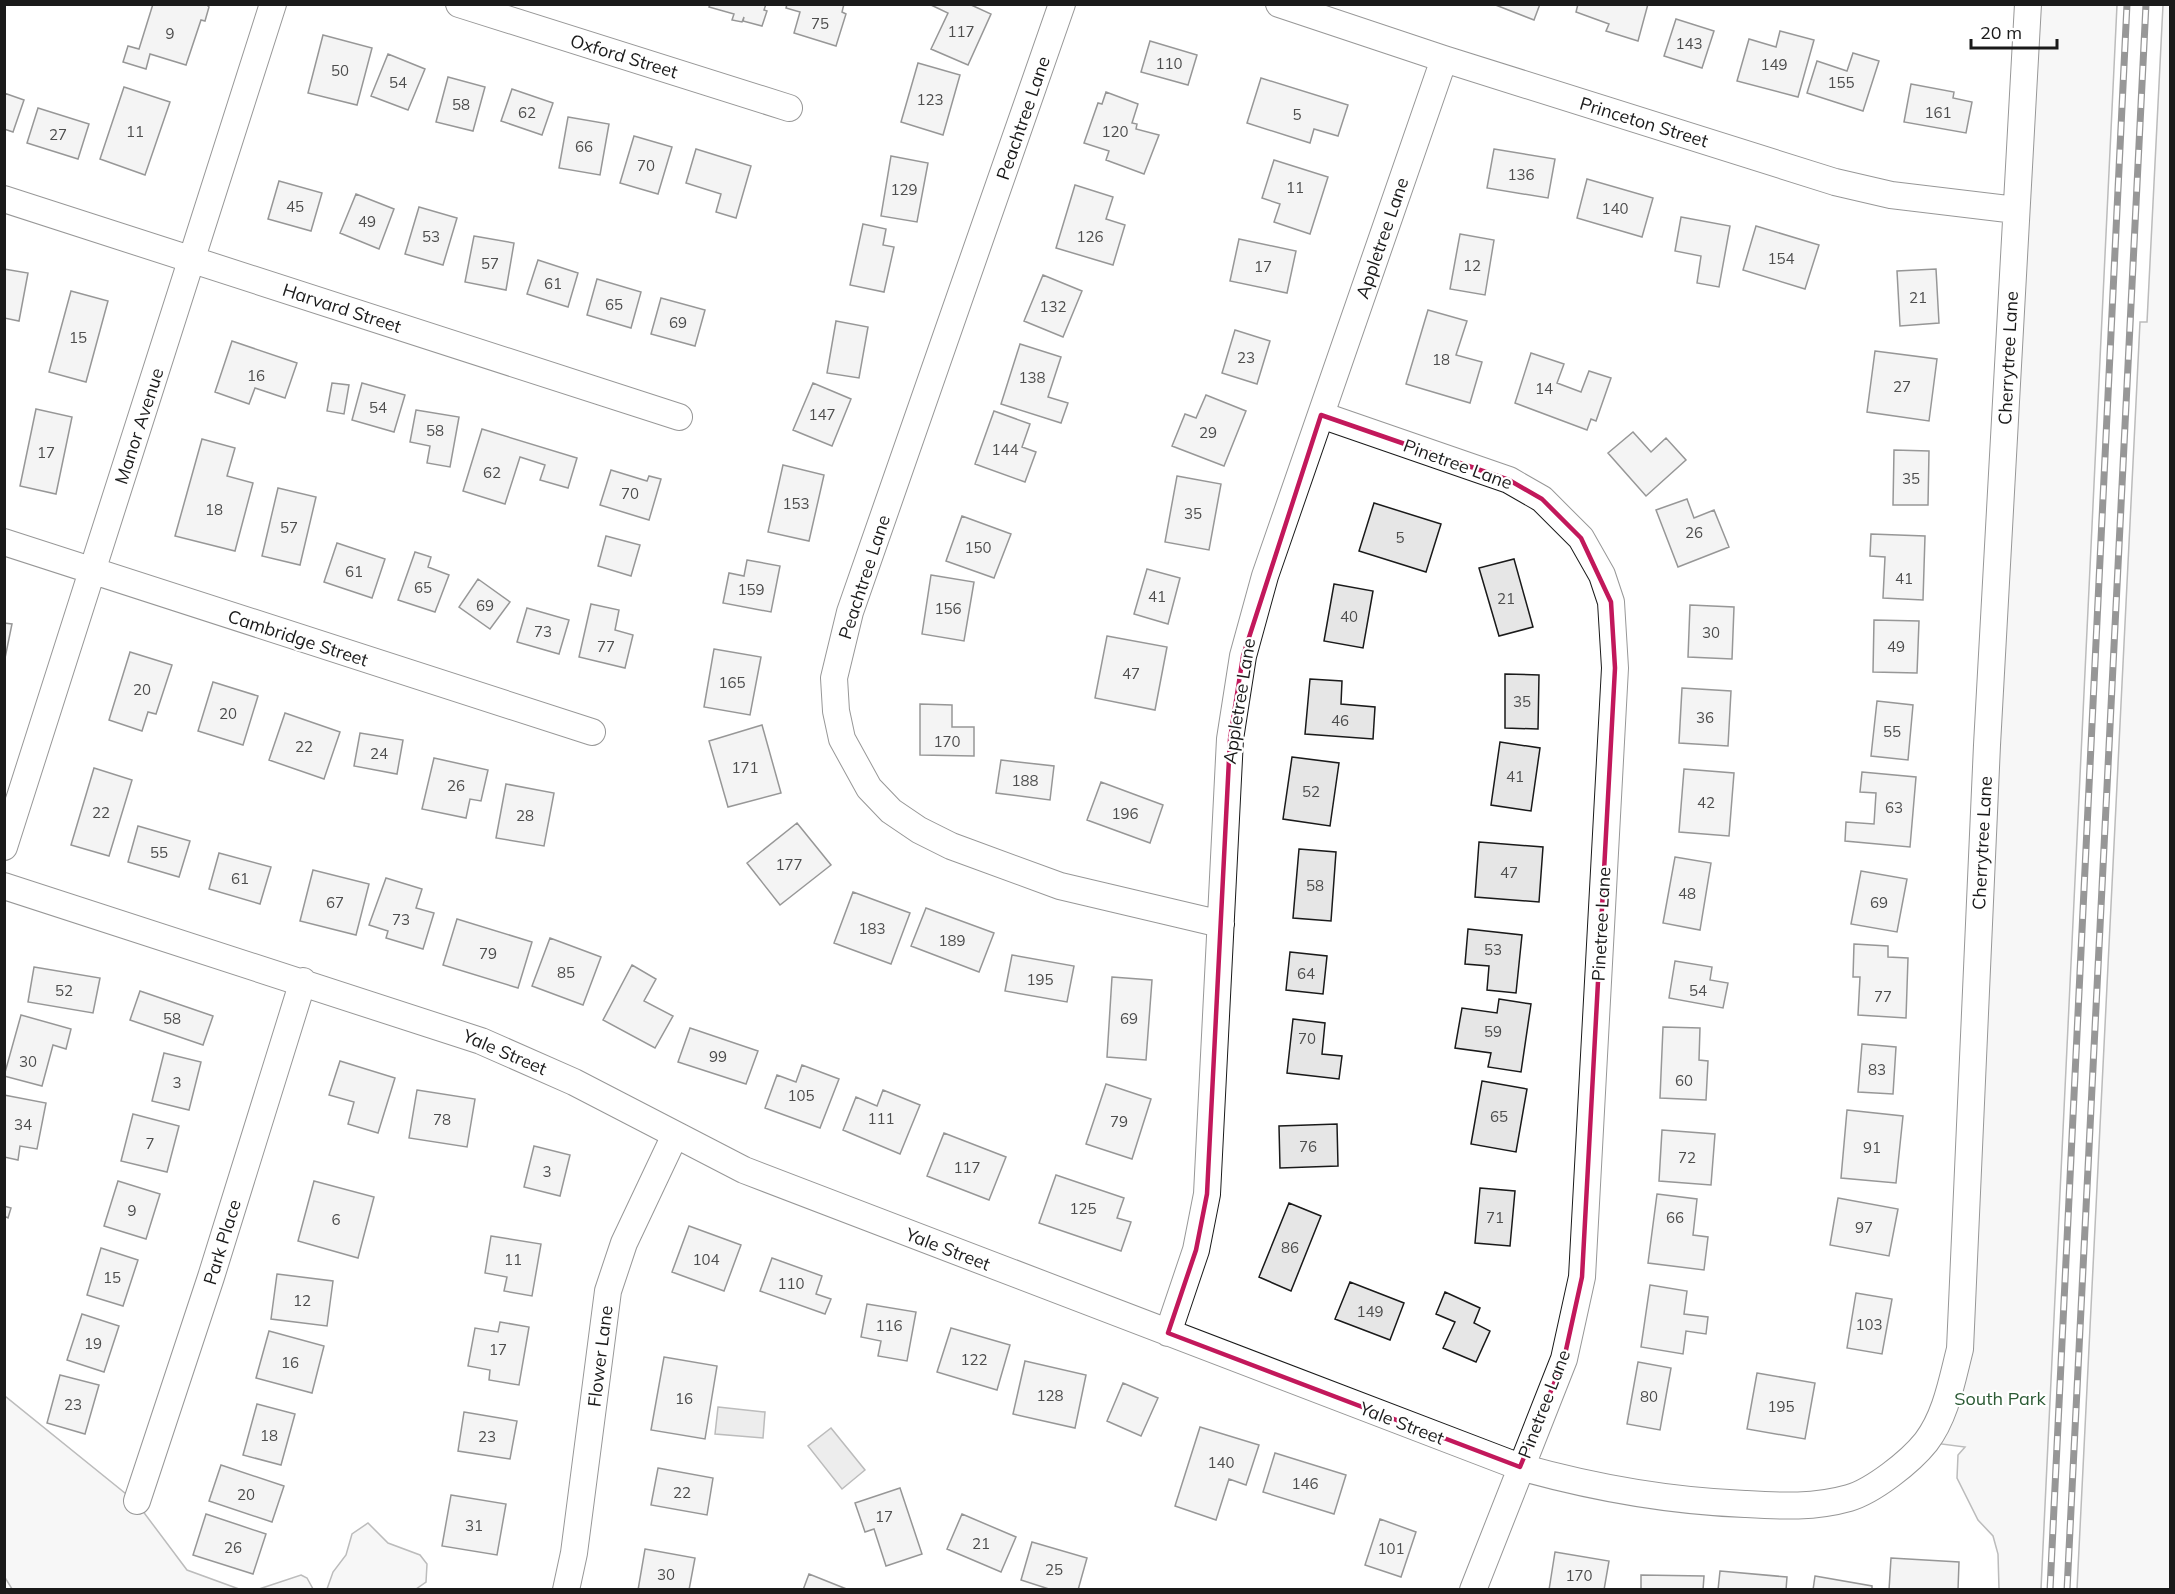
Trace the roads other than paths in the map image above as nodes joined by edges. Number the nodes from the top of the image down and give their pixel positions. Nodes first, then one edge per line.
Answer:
1 (273, 4) edge
2 (459, 4) edge
3 (1062, 4) edge
4 (1280, 4) edge
5 (2028, 4) edge
6 (1444, 59) junction
7 (789, 108) dead end
8 (4, 199) edge
9 (2016, 210) junction
10 (192, 260) junction
11 (1321, 415) junction
12 (679, 417) dead end
13 (4, 542) edge
14 (92, 572) junction
15 (592, 732) dead end
16 (4, 847) edge
17 (4, 886) edge
18 (1221, 924) junction
19 (303, 981) junction
20 (675, 1135) junction
21 (1168, 1333) junction
22 (1906, 1462) joint
23 (1520, 1467) junction
24 (137, 1501) dead end
25 (566, 1590) edge
26 (1473, 1590) edge

1 - 10 street, Manor Avenue
2 - 7 street, Oxford Street
3 - 18 street, Peachtree Lane
4 - 6 street, Princeton Street
5 - 9 street
6 - 9 street, Princeton Street
6 - 11 street, Appletree Lane
8 - 10 street, Harvard Street
9 - 22 street, Cherrytree Lane
10 - 12 street, Harvard Street
10 - 14 street, Manor Avenue
11 - 18 street, Appletree Lane
11 - 23 street, Pinetree Lane
13 - 14 street, Cambridge Street
14 - 15 street, Cambridge Street
14 - 16 street, Manor Avenue
17 - 19 street, Yale Street
18 - 21 street, Appletree Lane
19 - 20 street, Yale Street
19 - 24 street, Park Place
20 - 21 street, Yale Street
20 - 25 street, Flower Lane
21 - 23 street, Yale Street
22 - 23 street, Yale Street
23 - 26 street, Pinetree Lane

